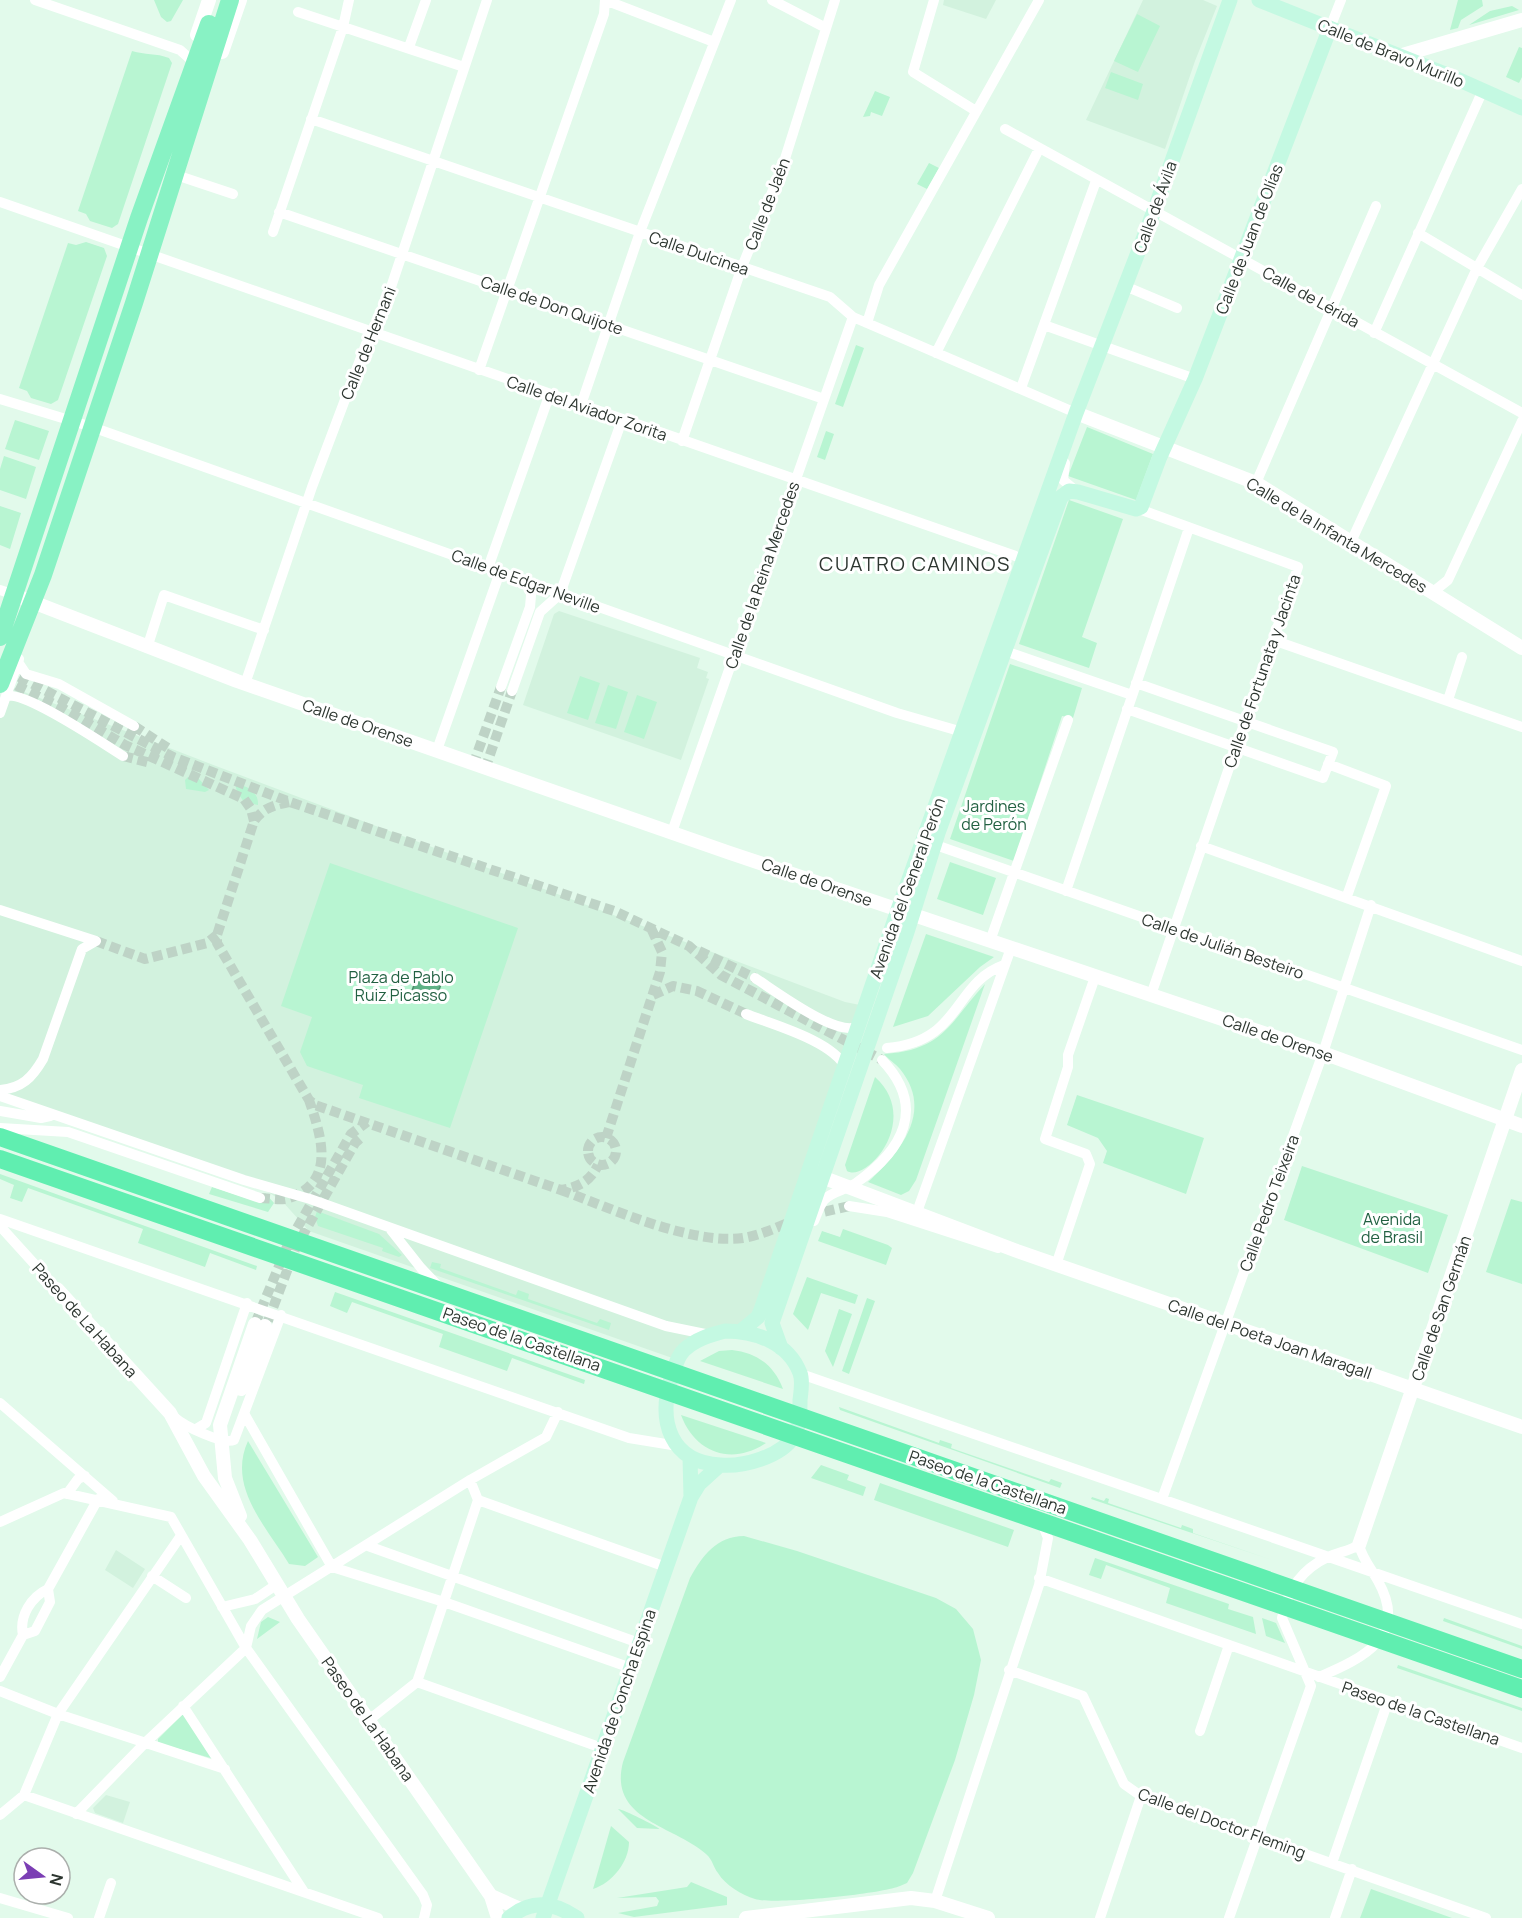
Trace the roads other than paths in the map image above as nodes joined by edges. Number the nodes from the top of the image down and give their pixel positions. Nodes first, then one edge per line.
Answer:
1 (35, 0) edge
2 (208, 0) edge
3 (218, 0) edge
4 (230, 0) edge
5 (240, 0) edge
6 (349, 0) edge
7 (426, 0) edge
8 (487, 0) edge
9 (605, 0) edge
10 (731, 0) edge
11 (772, 0) edge
12 (835, 0) edge
13 (934, 0) edge
14 (1039, 0) edge
15 (1230, 0) edge
16 (1259, 0) edge
17 (1341, 0) edge
18 (298, 12) dead end
19 (1522, 20) edge
20 (343, 27) junction
21 (826, 28) junction
22 (1330, 28) junction
23 (714, 42) junction
24 (409, 47) junction
25 (1399, 56) junction
26 (189, 58) junction
27 (464, 67) junction
28 (1483, 90) junction
29 (1522, 108) edge
30 (976, 111) junction
31 (310, 119) junction
32 (1005, 129) dead end
33 (168, 136) junction
34 (186, 143) junction
35 (1039, 149) junction
36 (434, 160) junction
37 (176, 175) junction
38 (1096, 181) junction
39 (1522, 189) edge
40 (233, 194) dead end
41 (539, 197) junction
42 (0, 202) edge
43 (1376, 206) dead end
44 (1154, 211) junction
45 (279, 212) junction
46 (273, 232) dead end
47 (640, 232) junction
48 (1418, 233) junction
49 (129, 248) junction
50 (402, 254) junction
51 (150, 256) junction
52 (1241, 257) junction
53 (742, 267) junction
54 (1477, 268) junction
55 (508, 289) junction
56 (1124, 289) junction
57 (1522, 295) edge
58 (1177, 308) dead end
59 (1331, 308) junction
60 (853, 317) junction
61 (867, 322) junction
62 (608, 324) junction
63 (1044, 325) junction
64 (1374, 333) junction
65 (375, 335) junction
66 (1101, 347) junction
67 (936, 353) junction
68 (710, 361) junction
69 (1433, 364) junction
70 (479, 370) junction
71 (1195, 379) junction
72 (1021, 388) junction
73 (549, 396) junction
74 (0, 399) edge
75 (824, 399) junction
76 (581, 405) junction
77 (1076, 413) junction
78 (1522, 413) edge
79 (622, 420) junction
80 (1522, 421) edge
81 (71, 423) junction
82 (92, 427) junction
83 (1068, 439) junction
84 (682, 441) junction
85 (1164, 449) junction
86 (795, 480) junction
87 (1256, 483) junction
88 (1078, 492) junction
89 (306, 503) junction
90 (1139, 509) junction
91 (1189, 528) junction
92 (1351, 542) junction
93 (1024, 559) junction
94 (488, 568) junction
95 (500, 572) junction
96 (532, 584) junction
97 (6, 592) edge
98 (1432, 592) junction
99 (561, 594) junction
100 (1023, 594) junction
101 (32, 603) junction
102 (55, 613) junction
103 (1, 627) edge
104 (28, 628) junction
105 (264, 630) junction
106 (1273, 640) junction
107 (147, 648) junction
108 (1522, 648) edge
109 (998, 649) junction
110 (735, 656) junction
111 (1462, 657) dead end
112 (18, 662) junction
113 (1136, 683) junction
114 (245, 684) junction
115 (3, 690) edge
116 (1132, 695) junction
117 (1448, 700) junction
118 (1127, 709) junction
119 (0, 713) edge
120 (1068, 720) dead end
121 (1246, 720) junction
122 (134, 726) tunnel mouth
123 (1522, 727) edge
124 (968, 734) junction
125 (1236, 746) junction
126 (437, 750) junction
127 (123, 756) tunnel mouth
128 (1328, 764) junction
129 (672, 832) junction
130 (929, 843) junction
131 (1201, 846) junction
132 (1014, 873) junction
133 (1066, 891) junction
134 (1347, 896) junction
135 (1371, 905) junction
136 (0, 910) edge
137 (905, 912) junction
138 (1173, 929) junction
139 (66, 931) junction
140 (990, 941) junction
141 (1011, 948) junction
142 (1522, 961) edge
143 (1004, 965) junction
144 (1095, 977) junction
145 (70, 978) junction
146 (755, 978) tunnel mouth
147 (1344, 988) junction
148 (1151, 995) junction
149 (746, 1014) tunnel mouth
150 (858, 1026) junction
151 (887, 1048) tunnel mouth
152 (1522, 1050) edge
153 (1323, 1053) junction
154 (882, 1060) tunnel mouth
155 (846, 1068) junction
156 (1522, 1070) edge
157 (0, 1090) edge
158 (0, 1096) edge
159 (0, 1111) edge
160 (53, 1115) junction
161 (1505, 1120) junction
162 (825, 1124) junction
163 (1522, 1126) edge
164 (0, 1128) edge
165 (0, 1137) edge
166 (0, 1159) edge
167 (822, 1176) junction
168 (849, 1187) junction
169 (260, 1198) tunnel mouth
170 (849, 1206) tunnel mouth
171 (917, 1212) junction
172 (0, 1219) edge
173 (0, 1226) edge
174 (391, 1230) junction
175 (799, 1248) junction
176 (1017, 1251) junction
177 (1056, 1265) junction
178 (57, 1289) joint
179 (446, 1293) junction
180 (247, 1303) junction
181 (281, 1316) junction
182 (1225, 1324) junction
183 (260, 1325) tunnel mouth
184 (741, 1331) junction
185 (710, 1335) junction
186 (781, 1348) junction
187 (801, 1374) junction
188 (670, 1382) junction
189 (1412, 1389) junction
190 (0, 1403) edge
191 (558, 1412) junction
192 (170, 1413) junction
193 (244, 1415) junction
194 (797, 1426) junction
195 (1522, 1426) edge
196 (196, 1429) junction
197 (222, 1441) junction
198 (678, 1446) junction
199 (690, 1457) junction
200 (720, 1465) junction
201 (85, 1476) junction
202 (470, 1480) junction
203 (67, 1494) junction
204 (691, 1497) junction
205 (98, 1499) junction
206 (1162, 1499) junction
207 (478, 1500) junction
208 (115, 1503) junction
209 (0, 1522) edge
210 (1042, 1523) junction
211 (180, 1537) junction
212 (250, 1540) junction
213 (1359, 1545) junction
214 (368, 1546) junction
215 (1328, 1557) junction
216 (332, 1567) junction
217 (666, 1567) junction
218 (1371, 1573) junction
219 (152, 1576) junction
220 (452, 1578) junction
221 (1040, 1578) junction
222 (48, 1588) junction
223 (1290, 1589) junction
224 (280, 1591) junction
225 (186, 1598) dead end
226 (444, 1602) junction
227 (222, 1607) junction
228 (1284, 1607) junction
229 (1522, 1624) edge
230 (1385, 1631) junction
231 (23, 1635) junction
232 (639, 1643) junction
233 (1229, 1645) junction
234 (246, 1648) junction
235 (631, 1668) junction
236 (1522, 1669) edge
237 (1009, 1670) junction
238 (1307, 1673) junction
239 (0, 1677) edge
240 (1319, 1677) junction
241 (417, 1682) junction
242 (1522, 1689) edge
243 (0, 1691) edge
244 (1388, 1701) junction
245 (183, 1706) junction
246 (58, 1713) junction
247 (369, 1720) junction
248 (1200, 1731) dead end
249 (145, 1743) junction
250 (602, 1748) junction
251 (1522, 1748) edge
252 (225, 1769) junction
253 (24, 1795) junction
254 (1140, 1796) junction
255 (76, 1814) junction
256 (0, 1815) edge
257 (1258, 1836) junction
258 (1332, 1863) junction
259 (1352, 1869) junction
260 (111, 1883) dead end
261 (304, 1892) junction
262 (491, 1896) junction
263 (0, 1898) edge
264 (935, 1901) junction
265 (545, 1913) edge
266 (514, 1914) edge
267 (63, 1917) edge
268 (99, 1918) edge
269 (378, 1918) edge
270 (424, 1918) edge
271 (498, 1918) edge
272 (578, 1918) edge
273 (746, 1918) edge
274 (988, 1918) edge
275 (1100, 1918) edge
276 (1229, 1918) edge
277 (1335, 1918) edge
278 (1485, 1918) edge

1 - 26 street
2 - 26 street
3 - 33 main road
4 - 34 main road
5 - 34 street
6 - 20 street
7 - 24 street
8 - 27 street, Calle de Hernani
9 - 23 street
9 - 41 street
10 - 23 street
11 - 21 street
12 - 21 street, Calle de Jaén
13 - 30 street
14 - 30 street
15 - 44 main road, Calle de Ávila
16 - 22 main road, Calle de Bravo Murillo
17 - 22 street
18 - 20 street
19 - 25 street
20 - 24 street
20 - 31 street
21 - 53 street, Calle de Jaén
22 - 25 main road, Calle de Bravo Murillo
22 - 52 main road, Calle de Juan de Olías
23 - 47 street
24 - 27 street
25 - 28 main road, Calle de Bravo Murillo
26 - 33 street
27 - 36 street, Calle de Hernani
28 - 29 main road, Calle de Bravo Murillo
28 - 48 street
30 - 61 street
31 - 36 street, Calle Dulcinea
31 - 45 street
32 - 35 street, Calle de Lérida
33 - 49 main road
34 - 37 main road
35 - 38 street, Calle de Lérida
35 - 67 street
36 - 41 street, Calle Dulcinea
36 - 50 street, Calle de Hernani
37 - 40 street
37 - 51 main road
38 - 44 street, Calle de Lérida
38 - 63 street
39 - 54 street
41 - 47 street, Calle Dulcinea
41 - 55 street
42 - 49 street, Calle del Aviador Zorita
43 - 59 street
44 - 52 street, Calle de Lérida
44 - 56 main road, Calle de Ávila
45 - 46 street
45 - 50 street, Calle de Don Quijote
47 - 53 street, Calle Dulcinea
47 - 62 street
48 - 54 street
48 - 64 street
49 - 51 street, Calle del Aviador Zorita
49 - 81 main road
50 - 55 street, Calle de Don Quijote
50 - 65 street, Calle de Hernani
51 - 65 street, Calle del Aviador Zorita
51 - 82 main road
52 - 59 street, Calle de Lérida
52 - 71 main road, Calle de Juan de Olías
53 - 60 street, Calle Dulcinea
53 - 68 street, Calle de Jaén
54 - 57 street
54 - 69 street
55 - 62 street, Calle de Don Quijote
55 - 70 street
56 - 58 street
56 - 66 main road, Calle de Ávila
59 - 64 street, Calle de Lérida
59 - 87 street
60 - 61 street, Calle Dulcinea
60 - 75 street, Calle de la Reina Mercedes
61 - 67 street, Calle Dulcinea
62 - 68 street, Calle de Don Quijote
62 - 76 street
63 - 66 street
63 - 72 street
64 - 69 street, Calle de Lérida
65 - 70 street, Calle del Aviador Zorita
65 - 89 street, Calle de Hernani
66 - 71 street
66 - 77 main road, Calle de Ávila
67 - 72 street, Calle Dulcinea
68 - 75 street, Calle de Don Quijote
68 - 84 street, Calle de Jaén
69 - 78 street, Calle de Lérida
69 - 92 street
70 - 73 street, Calle del Aviador Zorita
71 - 85 main road, Calle de Juan de Olías
72 - 77 street, Calle Dulcinea
73 - 76 street, Calle del Aviador Zorita
73 - 94 street
74 - 81 street, Calle de Edgar Neville
75 - 86 street, Calle de la Reina Mercedes
76 - 79 street, Calle del Aviador Zorita
77 - 83 main road, Avenida del General Perón
77 - 85 street, Calle de la Infanta Mercedes
79 - 84 street, Calle del Aviador Zorita
79 - 99 street
80 - 98 street
81 - 82 street, Calle de Edgar Neville
81 - 97 main road
82 - 89 street, Calle de Edgar Neville
82 - 101 main road
83 - 88 street, Avenida del General Perón
83 - 93 main road, Avenida del General Perón
84 - 86 street, Calle del Aviador Zorita
85 - 87 street, Calle de la Infanta Mercedes
85 - 90 main road
86 - 93 street, Calle del Aviador Zorita
86 - 110 street, Calle de la Reina Mercedes
87 - 92 street, Calle de la Infanta Mercedes
88 - 90 main road, Calle de Fortunata y Jacinta
88 - 100 main road, Avenida del General Perón
89 - 94 street, Calle de Edgar Neville
89 - 105 street, Calle de Hernani
90 - 91 street, Calle de Fortunata y Jacinta
91 - 106 street, Calle de Fortunata y Jacinta
91 - 113 street
92 - 98 street, Calle de la Infanta Mercedes
93 - 100 street
93 - 109 main road, Avenida del General Perón
94 - 95 street, Calle de Edgar Neville
95 - 96 street, Calle de Edgar Neville
95 - 126 street
96 - 99 street, Calle de Edgar Neville
96 - 99 street
97 - 101 street, Calle de Orense
97 - 103 main road
98 - 108 street, Calle de la Infanta Mercedes
99 - 110 street, Calle de Edgar Neville
100 - 109 main road, Avenida del General Perón
101 - 102 street, Calle de Orense
101 - 104 street
101 - 115 main road
102 - 104 street
102 - 107 street, Calle de Orense
104 - 112 street
105 - 107 street
105 - 114 street, Calle de Hernani
106 - 117 street
106 - 121 street, Calle de Fortunata y Jacinta
107 - 114 street, Calle de Orense
109 - 116 street
109 - 124 main road, Avenida del General Perón
110 - 124 street, Calle de Edgar Neville
110 - 129 street, Calle de la Reina Mercedes
111 - 117 street
112 - 115 street
112 - 122 street
113 - 116 street
113 - 121 street
114 - 126 street, Calle de Orense
115 - 119 street
115 - 127 street
116 - 118 street
117 - 123 street
118 - 125 street
118 - 133 street
120 - 132 street
121 - 125 street, Calle de Fortunata y Jacinta
121 - 128 street
124 - 130 main road, Avenida del General Perón
125 - 128 street
125 - 131 street, Calle de Fortunata y Jacinta
126 - 129 street, Calle de Orense
128 - 134 street
129 - 137 street, Calle de Orense
130 - 132 street, Calle de Julián Besteiro
130 - 137 main road, Avenida del General Perón
131 - 134 street
131 - 138 street, Calle de Fortunata y Jacinta
132 - 133 street, Calle de Julián Besteiro
132 - 140 street
133 - 138 street, Calle de Julián Besteiro
134 - 135 street
135 - 142 street
135 - 147 street, Calle Pedro Teixeira
136 - 139 street
137 - 140 street, Calle de Orense
137 - 150 main road, Avenida del General Perón
137 - 167 main road, Avenida del General Perón
138 - 147 street, Calle de Julián Besteiro
138 - 148 street, Calle de Fortunata y Jacinta
139 - 145 street
139 - 145 street
140 - 141 street, Calle de Orense
141 - 143 street
141 - 144 street, Calle de Orense
143 - 151 street
143 - 171 street
144 - 148 street, Calle de Orense
144 - 177 street
145 - 157 street
146 - 150 street
147 - 152 street, Calle de Julián Besteiro
147 - 153 street, Calle Pedro Teixeira
148 - 153 street, Calle de Orense
149 - 155 street
150 - 155 main road, Avenida del General Perón
153 - 161 street, Calle de Orense
153 - 182 street, Calle Pedro Teixeira
154 - 168 street, Avenida del General Perón
155 - 162 main road, Avenida del General Perón
156 - 161 street, Calle de San Germán
158 - 160 street
159 - 160 street
160 - 174 street
161 - 163 street, Calle de Orense
161 - 189 street, Calle de San Germán
162 - 167 street
162 - 184 main road, Avenida del General Perón
164 - 169 street
165 - 179 highway, Paseo de la Castellana
166 - 188 highway, Paseo de la Castellana
167 - 168 street, Calle del Poeta Joan Maragall
167 - 175 main road, Avenida del General Perón
168 - 171 street, Calle del Poeta Joan Maragall
168 - 175 street, Avenida del General Perón
170 - 176 street, Calle del Poeta Joan Maragall
171 - 176 street, Calle del Poeta Joan Maragall
172 - 180 street
173 - 178 street, Paseo de La Habana
174 - 179 street, Paseo de la Castellana
174 - 185 street
175 - 186 main road, Avenida del General Perón
176 - 177 street, Calle del Poeta Joan Maragall
177 - 182 street, Calle del Poeta Joan Maragall
178 - 192 street, Paseo de La Habana
179 - 188 highway, Paseo de la Castellana
180 - 181 street
180 - 196 street
181 - 191 street
181 - 193 street
182 - 189 street, Calle del Poeta Joan Maragall
182 - 206 street, Calle Pedro Teixeira
183 - 197 street, Paseo de La Habana
184 - 185 main road
184 - 186 main road
185 - 188 main road
186 - 187 main road
187 - 194 main road
187 - 206 street
188 - 194 highway, Paseo de la Castellana
188 - 198 main road
189 - 195 street, Calle del Poeta Joan Maragall
189 - 213 street, Calle de San Germán
190 - 201 street
191 - 198 street
191 - 202 street
192 - 196 street, Paseo de La Habana
192 - 212 street, Paseo de La Habana
193 - 197 street
193 - 216 street
194 - 200 main road
194 - 210 highway, Paseo de la Castellana
194 - 223 highway, Paseo de la Castellana
196 - 197 street, Paseo de La Habana
197 - 212 street, Paseo de La Habana
198 - 199 main road
199 - 200 main road
199 - 204 main road, Avenida de Concha Espina
200 - 204 main road, Avenida de Concha Espina
201 - 203 street
201 - 208 street
202 - 207 street
202 - 214 street
203 - 205 street
203 - 209 street
204 - 217 main road, Avenida de Concha Espina
205 - 208 street
205 - 222 street
206 - 215 street
207 - 217 street
207 - 220 street
208 - 211 street
210 - 221 street, Paseo de la Castellana
210 - 228 highway, Paseo de la Castellana
211 - 219 street
211 - 227 street
212 - 224 street, Paseo de La Habana
213 - 215 street
213 - 218 street
214 - 216 street
214 - 220 street
215 - 218 street
215 - 223 street
216 - 224 street
216 - 226 street
217 - 232 main road, Avenida de Concha Espina
218 - 229 street
218 - 230 street
219 - 225 street
219 - 246 street
220 - 226 street
220 - 232 street
221 - 233 street, Paseo de la Castellana
221 - 237 street
222 - 231 street
222 - 231 street
223 - 228 street
223 - 230 highway, Paseo de la Castellana
224 - 227 street
224 - 234 street
224 - 247 street, Paseo de La Habana
226 - 235 street
226 - 241 street
227 - 234 street
228 - 230 highway, Paseo de la Castellana
228 - 238 street
230 - 236 highway, Paseo de la Castellana
230 - 240 street, Paseo de la Castellana
230 - 242 highway, Paseo de la Castellana
231 - 239 street
232 - 235 main road, Avenida de Concha Espina
233 - 238 street, Paseo de la Castellana
233 - 248 street
234 - 245 street
234 - 270 street
235 - 250 main road, Avenida de Concha Espina
237 - 254 street, Calle del Doctor Fleming
237 - 264 street
238 - 240 street, Paseo de la Castellana
238 - 257 street
240 - 244 street, Paseo de la Castellana
241 - 247 street
241 - 250 street
243 - 246 street
244 - 251 street, Paseo de la Castellana
244 - 258 street
245 - 249 street
245 - 252 street
246 - 249 street
246 - 253 street
247 - 262 street, Paseo de La Habana
249 - 252 street
249 - 255 street
250 - 265 main road, Avenida de Concha Espina
252 - 261 street
253 - 255 street
253 - 256 street
254 - 257 street, Calle del Doctor Fleming
254 - 275 street
255 - 261 street
257 - 258 street, Calle del Doctor Fleming
257 - 276 street
258 - 259 street, Calle del Doctor Fleming
259 - 277 street
259 - 278 street, Calle del Doctor Fleming
260 - 268 street
261 - 269 street
262 - 266 street
262 - 271 street
263 - 267 street
264 - 273 street
264 - 274 street
265 - 266 main road
265 - 272 main road

